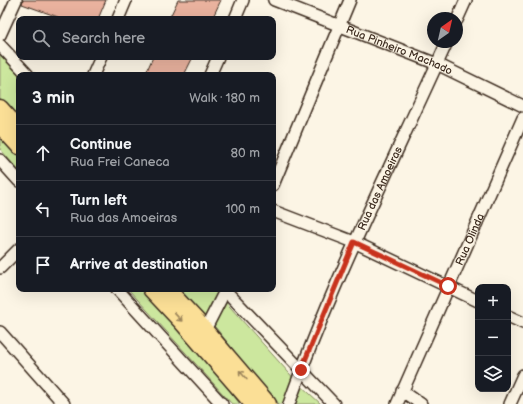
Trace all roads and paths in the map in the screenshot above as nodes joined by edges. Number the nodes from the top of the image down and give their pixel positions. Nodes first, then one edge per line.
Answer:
1 (16, 0) edge
2 (126, 0) edge
3 (243, 0) edge
4 (274, 0) edge
5 (350, 0) edge
6 (466, 0) edge
7 (461, 12) edge
8 (119, 16) edge
9 (236, 16) edge
10 (338, 26) junction
11 (0, 36) edge
12 (0, 45) edge
13 (444, 48) edge
14 (100, 60) edge
15 (217, 60) edge
16 (437, 64) junction
17 (25, 72) edge
18 (94, 72) edge
19 (211, 72) edge
20 (523, 106) edge
21 (0, 108) edge
22 (523, 118) edge
23 (0, 125) edge
24 (16, 126) edge
25 (16, 143) edge
26 (0, 160) edge
27 (16, 178) edge
28 (276, 178) edge
29 (276, 212) edge
30 (354, 242) junction
31 (16, 252) edge
32 (0, 268) edge
33 (448, 286) junction
34 (120, 292) edge
35 (154, 292) edge
36 (170, 292) edge
37 (224, 292) edge
38 (227, 292) edge
39 (475, 300) edge
40 (511, 317) edge
41 (523, 323) edge
42 (205, 330) junction
43 (0, 332) edge
44 (301, 370) junction
45 (523, 375) edge
46 (402, 391) junction
47 (64, 404) edge
48 (222, 404) edge
49 (253, 404) edge
50 (268, 404) edge
51 (289, 404) edge
52 (334, 404) edge
53 (397, 404) edge
54 (421, 404) edge
55 (510, 404) edge

1 - 11 street
2 - 8 street
3 - 9 street
4 - 10 street, Rua Pinheiro Machado
5 - 10 street
6 - 7 street
10 - 16 street, Rua Pinheiro Machado
10 - 28 street
12 - 17 street
13 - 16 street, Rua das Amoeiras
14 - 18 street
15 - 19 street
16 - 20 street, Rua Pinheiro Machado
16 - 30 street, Rua das Amoeiras
21 - 24 highway
22 - 33 street, Rua Olinda
23 - 25 highway
26 - 27 street
29 - 30 street
30 - 33 street
30 - 44 street, Rua das Amoeiras
31 - 32 street
33 - 39 street
33 - 46 street, Rua Olinda
34 - 48 street
35 -> 49 highway
36 - 42 highway
37 - 42 street
38 - 44 street
40 - 41 street
50 -> 42 highway
43 - 47 street
44 - 51 street, Rua das Amoeiras
44 - 52 street
45 - 55 street
46 - 53 street, Rua Olinda
46 - 54 street

